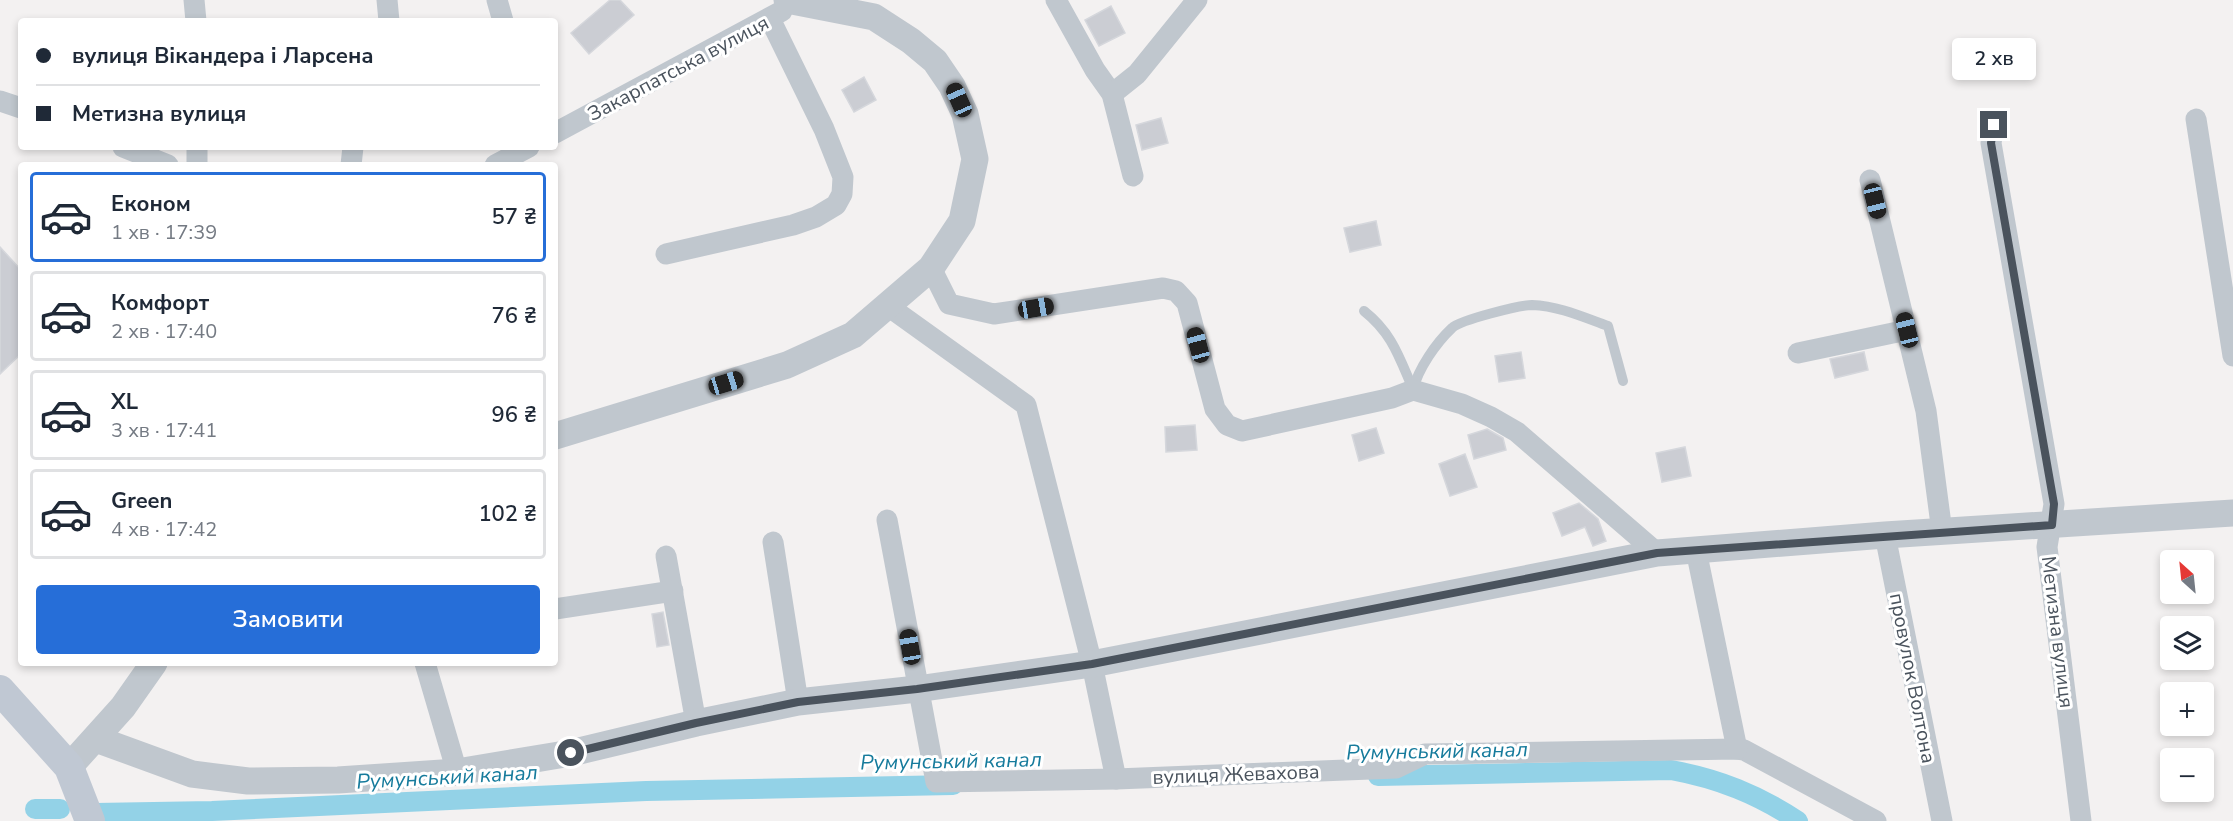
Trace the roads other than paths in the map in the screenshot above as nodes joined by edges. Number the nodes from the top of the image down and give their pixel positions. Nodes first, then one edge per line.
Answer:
1 (194, 0) edge
2 (387, 0) edge
3 (497, 0) edge
4 (1056, 0) edge
5 (1197, 0) edge
6 (787, 6) edge
7 (196, 18) edge
8 (389, 18) edge
9 (502, 18) edge
10 (1112, 94) junction
11 (0, 101) edge
12 (18, 107) edge
13 (2196, 119) dead end
14 (1994, 125) dead end
15 (558, 131) edge
16 (130, 150) edge
17 (523, 150) edge
18 (160, 162) edge
19 (501, 162) edge
20 (1132, 176) dead end
21 (1870, 180) dead end
22 (666, 254) dead end
23 (931, 268) junction
24 (888, 306) junction
25 (1364, 311) dead end
26 (1907, 330) junction
27 (1798, 352) dead end
28 (2233, 356) edge
29 (1623, 381) dead end
30 (1413, 390) junction
31 (558, 435) edge
32 (2233, 513) edge
33 (887, 520) dead end
34 (2052, 525) junction
35 (1942, 532) junction
36 (1885, 535) junction
37 (773, 542) dead end
38 (1696, 550) junction
39 (1657, 553) junction
40 (666, 556) dead end
41 (673, 591) junction
42 (558, 609) edge
43 (1092, 664) junction
44 (152, 666) edge
45 (426, 666) edge
46 (917, 689) junction
47 (0, 690) edge
48 (798, 702) junction
49 (696, 723) junction
50 (96, 739) junction
51 (1737, 749) junction
52 (69, 766) junction
53 (457, 772) junction
54 (1116, 779) junction
55 (90, 821) edge
56 (1876, 821) edge
57 (1942, 821) edge
58 (2081, 821) edge

1 - 7 street
2 - 8 street
3 - 9 street
4 - 10 street
5 - 10 street
6 - 15 street, Закарпатська вулиця
6 - 22 street
6 - 23 street
10 - 20 street
11 - 12 street
13 - 28 street
14 - 34 street, Метизна вулиця
16 - 18 street
17 - 19 street
21 - 26 street
23 - 24 street
23 - 30 street
24 - 31 street
24 - 43 street
25 - 30 lane
26 - 27 street
26 - 35 street
29 - 30 lane
30 - 39 street
32 - 34 street
33 - 46 street
34 - 35 street
34 - 58 street, Метизна вулиця
35 - 36 street
36 - 38 street
36 - 57 street, провулок Волтона
37 - 48 street
38 - 39 street
38 - 51 street
39 - 43 street
40 - 41 street
41 - 42 street
41 - 49 street
43 - 46 street
43 - 54 street
44 - 50 street
45 - 53 street
46 - 48 street
46 - 54 street, вулиця Жевахова
47 - 52 main road
48 - 49 street
49 - 53 street
50 - 52 street
50 - 53 street
51 - 54 street, вулиця Жевахова
51 - 56 street, вулиця Жевахова
52 - 55 main road

